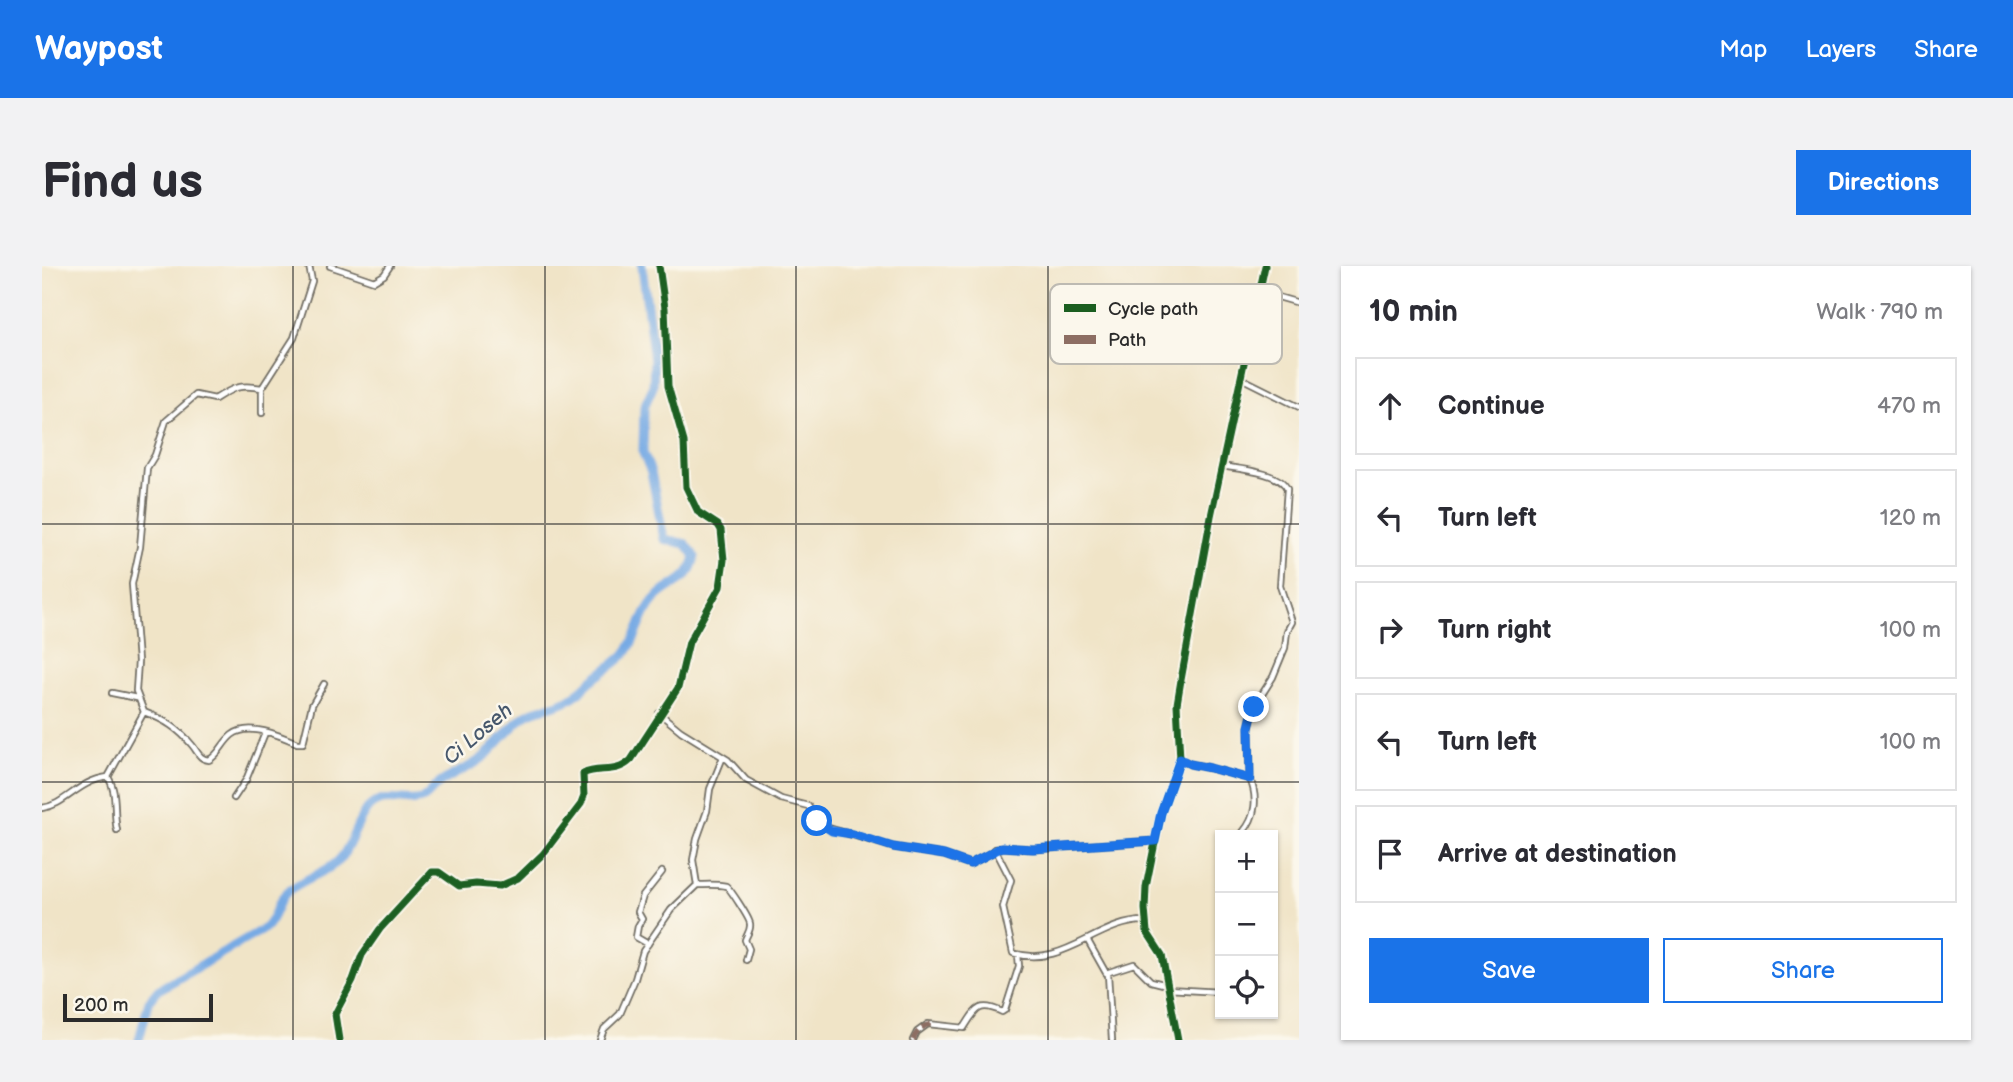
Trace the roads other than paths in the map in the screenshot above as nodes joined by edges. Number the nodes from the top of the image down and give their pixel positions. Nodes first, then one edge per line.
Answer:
1 (309, 266) edge
2 (330, 266) edge
3 (390, 266) edge
4 (659, 266) edge
5 (1265, 266) edge
6 (1262, 284) edge
7 (1282, 298) edge
8 (1299, 303) edge
9 (1244, 364) edge
10 (1241, 378) junction
11 (262, 388) junction
12 (1299, 407) edge
13 (262, 413) dead end
14 (1222, 466) junction
15 (324, 684) dead end
16 (112, 693) dead end
17 (137, 698) junction
18 (144, 712) junction
19 (659, 713) junction
20 (265, 733) junction
21 (723, 757) junction
22 (1180, 759) junction
23 (108, 778) junction
24 (1250, 779) junction
25 (234, 799) dead end
26 (42, 808) edge
27 (117, 830) dead end
28 (1246, 830) edge
29 (1155, 841) junction
30 (995, 849) junction
31 (662, 872) dead end
32 (697, 885) junction
33 (1146, 921) junction
34 (1088, 941) junction
35 (649, 944) junction
36 (1018, 955) junction
37 (746, 960) dead end
38 (1108, 974) junction
39 (1168, 987) junction
40 (1215, 992) edge
41 (338, 1040) edge
42 (600, 1040) edge
43 (913, 1040) edge
44 (1112, 1040) edge
45 (1178, 1040) edge

1 - 11 street
2 - 3 street
4 - 19 street
5 - 6 street
7 - 8 street
9 - 10 street
10 - 12 street
10 - 14 street
11 - 13 street
11 - 17 street
14 - 22 street
14 - 24 street
15 - 20 street
16 - 17 street
17 - 18 street
18 - 20 street
18 - 23 street
19 - 21 street
19 - 41 street
20 - 25 street
21 - 30 street
21 - 32 street
22 - 24 street
22 - 29 street
23 - 26 street
23 - 27 street
24 - 28 street
29 - 30 street
29 - 33 street
30 - 36 street
31 - 35 street
32 - 35 street
32 - 37 street
33 - 34 street
33 - 39 street
34 - 36 street
34 - 38 street
35 - 42 street
36 - 43 street
38 - 39 street
38 - 44 street
39 - 40 street
39 - 45 street

